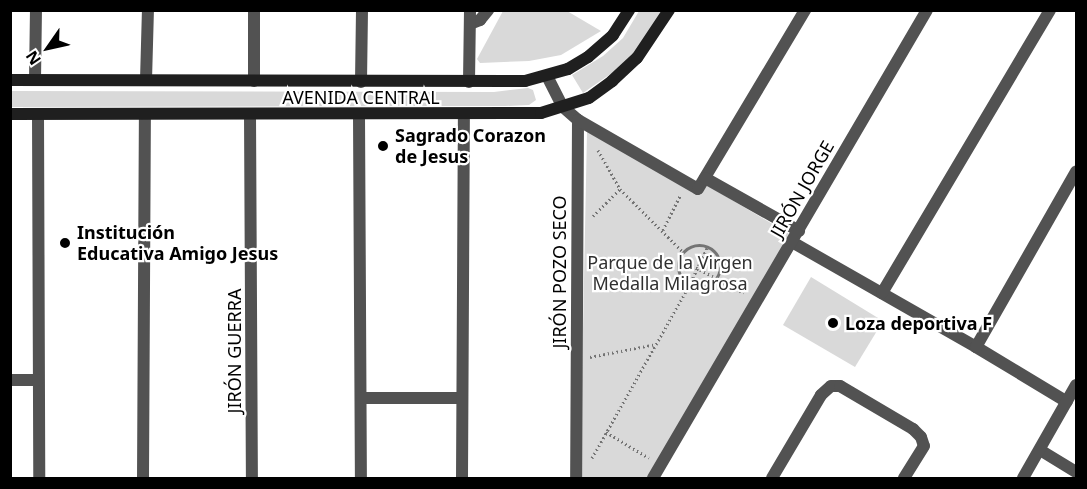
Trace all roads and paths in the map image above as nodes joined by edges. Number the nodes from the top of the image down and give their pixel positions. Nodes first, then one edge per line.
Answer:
1 (36, 10) edge
2 (148, 10) edge
3 (254, 10) edge
4 (362, 10) edge
5 (470, 10) edge
6 (488, 10) edge
7 (629, 10) edge
8 (669, 10) edge
9 (805, 10) edge
10 (927, 10) edge
11 (1050, 10) edge
12 (470, 24) junction
13 (548, 76) junction
14 (10, 80) edge
15 (35, 80) junction
16 (146, 80) junction
17 (254, 81) junction
18 (361, 81) junction
19 (469, 82) junction
20 (563, 107) junction
21 (10, 114) edge
22 (38, 114) junction
23 (146, 114) junction
24 (250, 114) junction
25 (359, 115) junction
26 (464, 115) junction
27 (578, 120) junction
28 (595, 144) dead end
29 (1077, 172) edge
30 (697, 183) junction
31 (620, 189) junction
32 (587, 222) dead end
33 (663, 230) junction
34 (799, 231) junction
35 (792, 243) junction
36 (708, 246) junction
37 (683, 252) junction
38 (680, 259) junction
39 (698, 269) junction
40 (717, 277) junction
41 (689, 286) junction
42 (882, 293) junction
43 (747, 295) dead end
44 (656, 344) junction
45 (976, 346) junction
46 (590, 357) dead end
47 (10, 380) edge
48 (38, 380) junction
49 (1077, 386) edge
50 (362, 398) junction
51 (461, 398) junction
52 (1067, 402) junction
53 (606, 432) junction
54 (1040, 450) junction
55 (651, 459) dead end
56 (588, 466) dead end
57 (1077, 472) edge
58 (39, 478) edge
59 (142, 478) edge
60 (252, 478) edge
61 (361, 478) edge
62 (462, 478) edge
63 (576, 478) edge
64 (653, 478) edge
65 (772, 478) edge
66 (904, 478) edge
67 (1023, 478) edge

1 - 15 street
2 - 16 street
3 - 17 street
4 - 18 street
5 - 12 street
6 - 12 street
7 - 13 main road, AVENIDA CENTRAL
8 - 20 main road, AVENIDA CENTRAL
9 - 30 street
10 - 34 street, JIRÓN JORGE
11 - 42 street
12 - 19 street
13 - 19 main road, AVENIDA CENTRAL
13 - 20 street
14 - 15 main road, AVENIDA CENTRAL
15 - 16 main road, AVENIDA CENTRAL
16 - 17 main road, AVENIDA CENTRAL
17 - 18 main road, AVENIDA CENTRAL
18 - 19 main road, AVENIDA CENTRAL
20 - 26 main road, AVENIDA CENTRAL
20 - 27 street
21 - 22 main road, AVENIDA CENTRAL
22 - 23 main road, AVENIDA CENTRAL
22 - 48 street
23 - 24 main road, AVENIDA CENTRAL
23 - 59 street
24 - 25 main road, AVENIDA CENTRAL
24 - 60 street, JIRÓN GUERRA
25 - 26 main road, AVENIDA CENTRAL
25 - 50 street
26 - 51 street
27 - 30 street
27 - 63 street, JIRÓN POZO SECO
28 - 31 path
29 - 45 street
30 - 33 path
30 - 34 street
31 - 32 path
31 - 33 path
33 - 37 path
34 - 35 street, JIRÓN JORGE
35 - 42 street
35 - 64 street, JIRÓN JORGE
36 - 37 path
36 - 39 path
36 - 40 path
37 - 38 path
38 - 39 path
38 - 41 path
39 - 40 path
39 - 41 path
40 - 41 path
40 - 43 path
41 - 44 path
42 - 45 street
44 - 46 path
44 - 53 path
45 - 52 street
47 - 48 street
48 - 58 street
49 - 52 street
50 - 51 street
50 - 61 street
51 - 62 street
52 - 54 street
53 - 55 path
53 - 56 path
54 - 57 street
54 - 67 street
65 - 66 street

